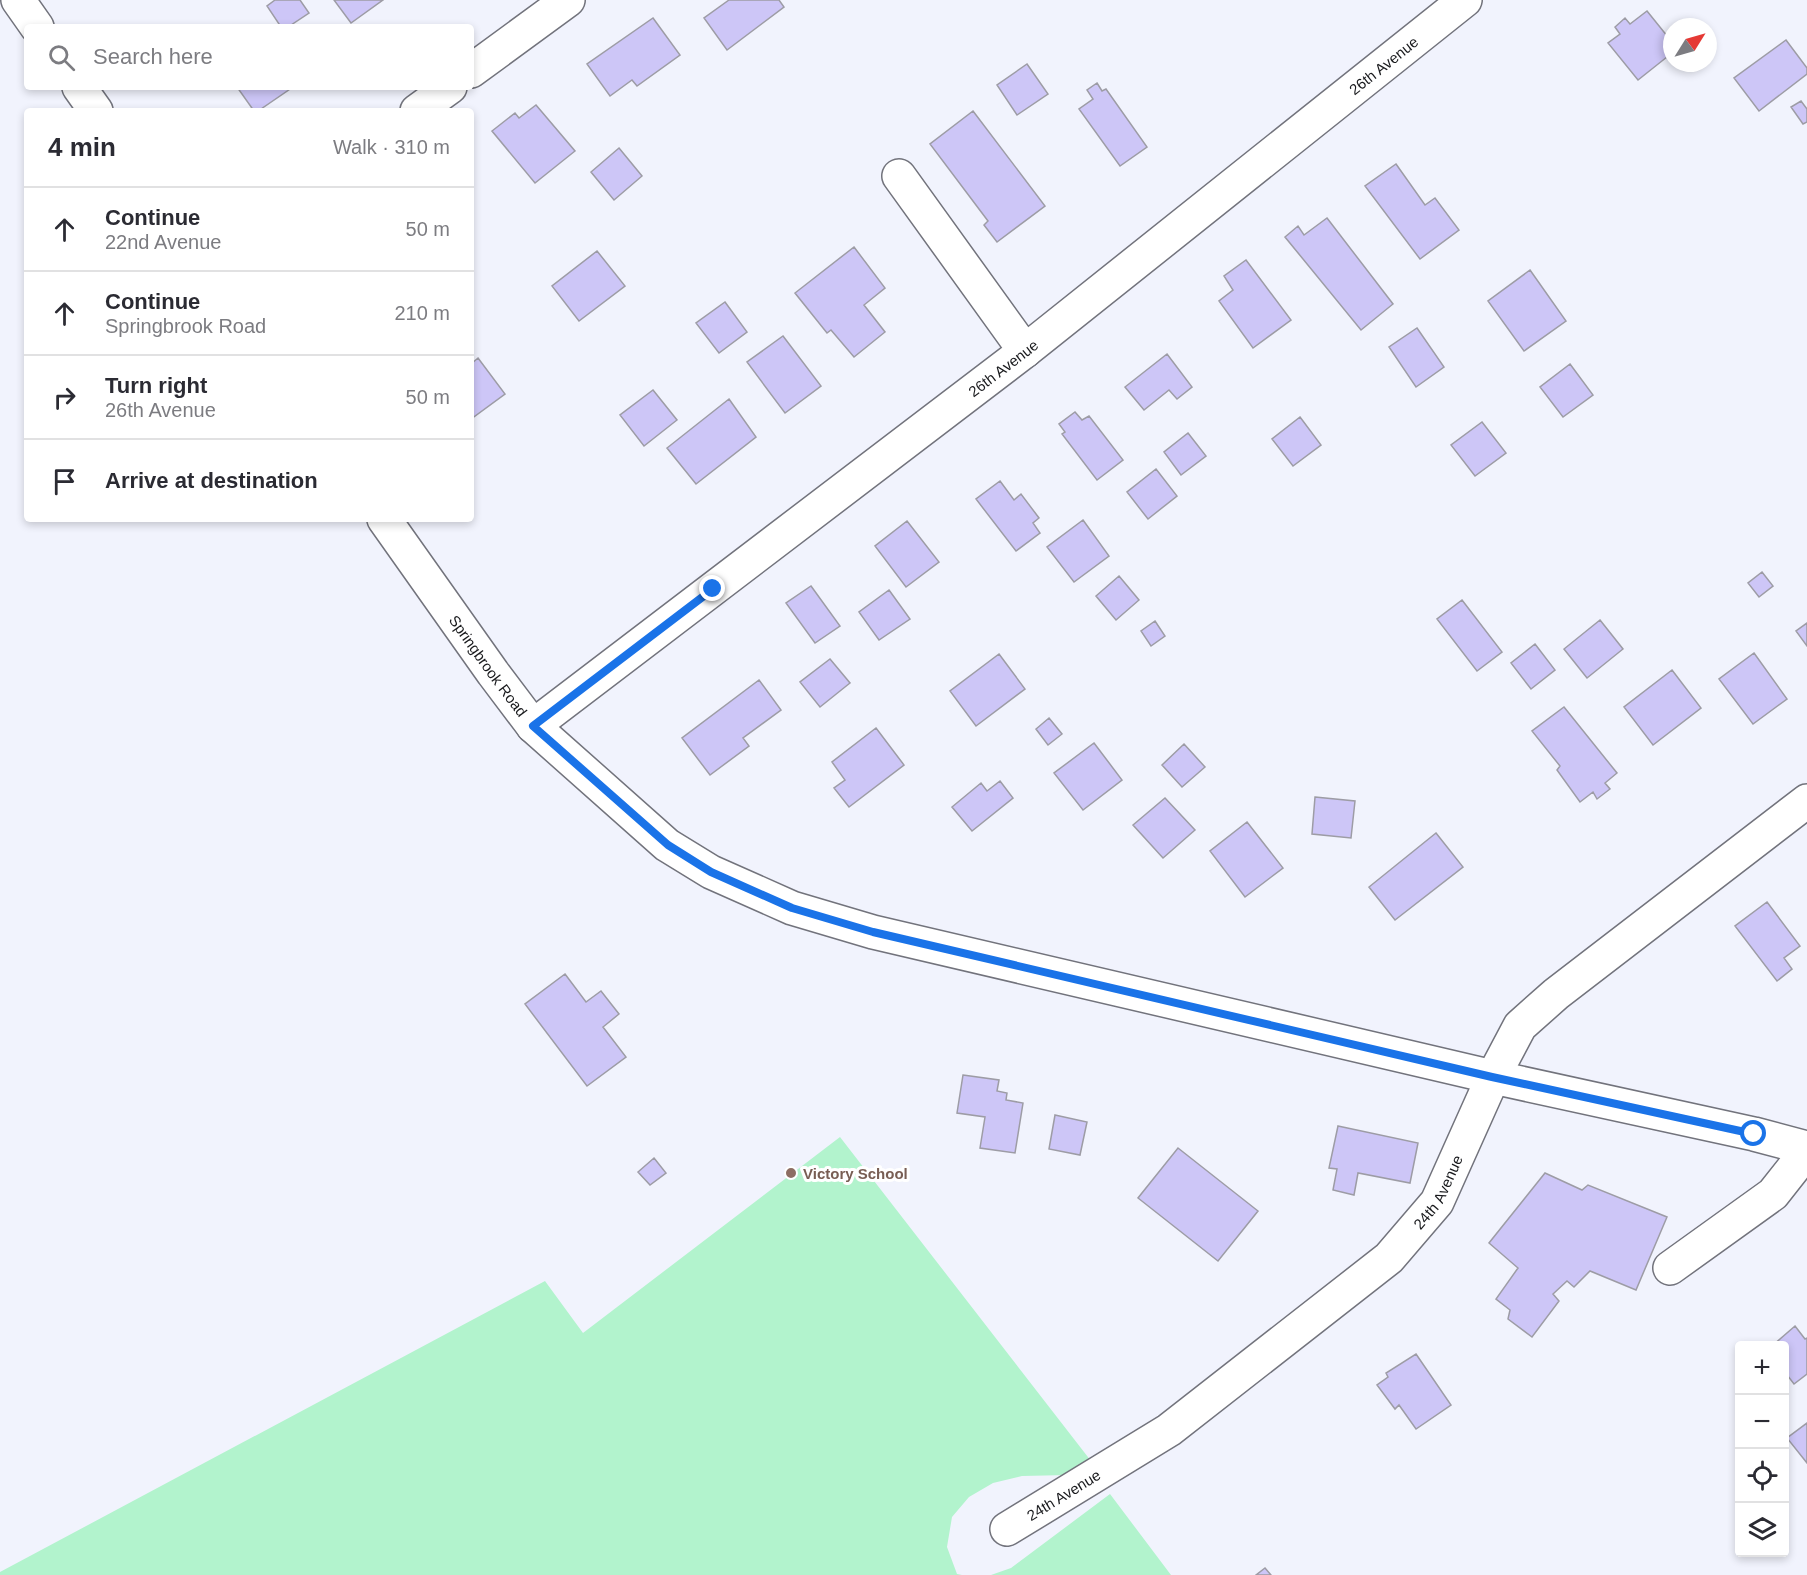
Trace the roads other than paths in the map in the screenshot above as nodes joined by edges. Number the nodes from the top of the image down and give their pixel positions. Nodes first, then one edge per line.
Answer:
1 (18, 0) edge
2 (568, 0) edge
3 (1465, 0) edge
4 (35, 24) edge
5 (474, 69) edge
6 (81, 90) edge
7 (446, 90) edge
8 (94, 108) edge
9 (421, 108) edge
10 (899, 176) dead end
11 (1025, 351) junction
12 (386, 522) edge
13 (533, 726) junction
14 (1807, 801) edge
15 (1492, 1077) junction
16 (1807, 1149) edge
17 (1670, 1268) dead end
18 (1007, 1528) dead end

1 - 4 street
2 - 5 street
3 - 11 street, 26th Avenue
6 - 8 street
7 - 9 street
10 - 11 street
11 - 13 street, 26th Avenue
12 - 13 street, Springbrook Road
13 - 15 street, Springbrook Road
14 - 15 street, 24th Avenue
15 - 16 street, Springbrook Road
15 - 18 street, 24th Avenue
16 - 17 street

